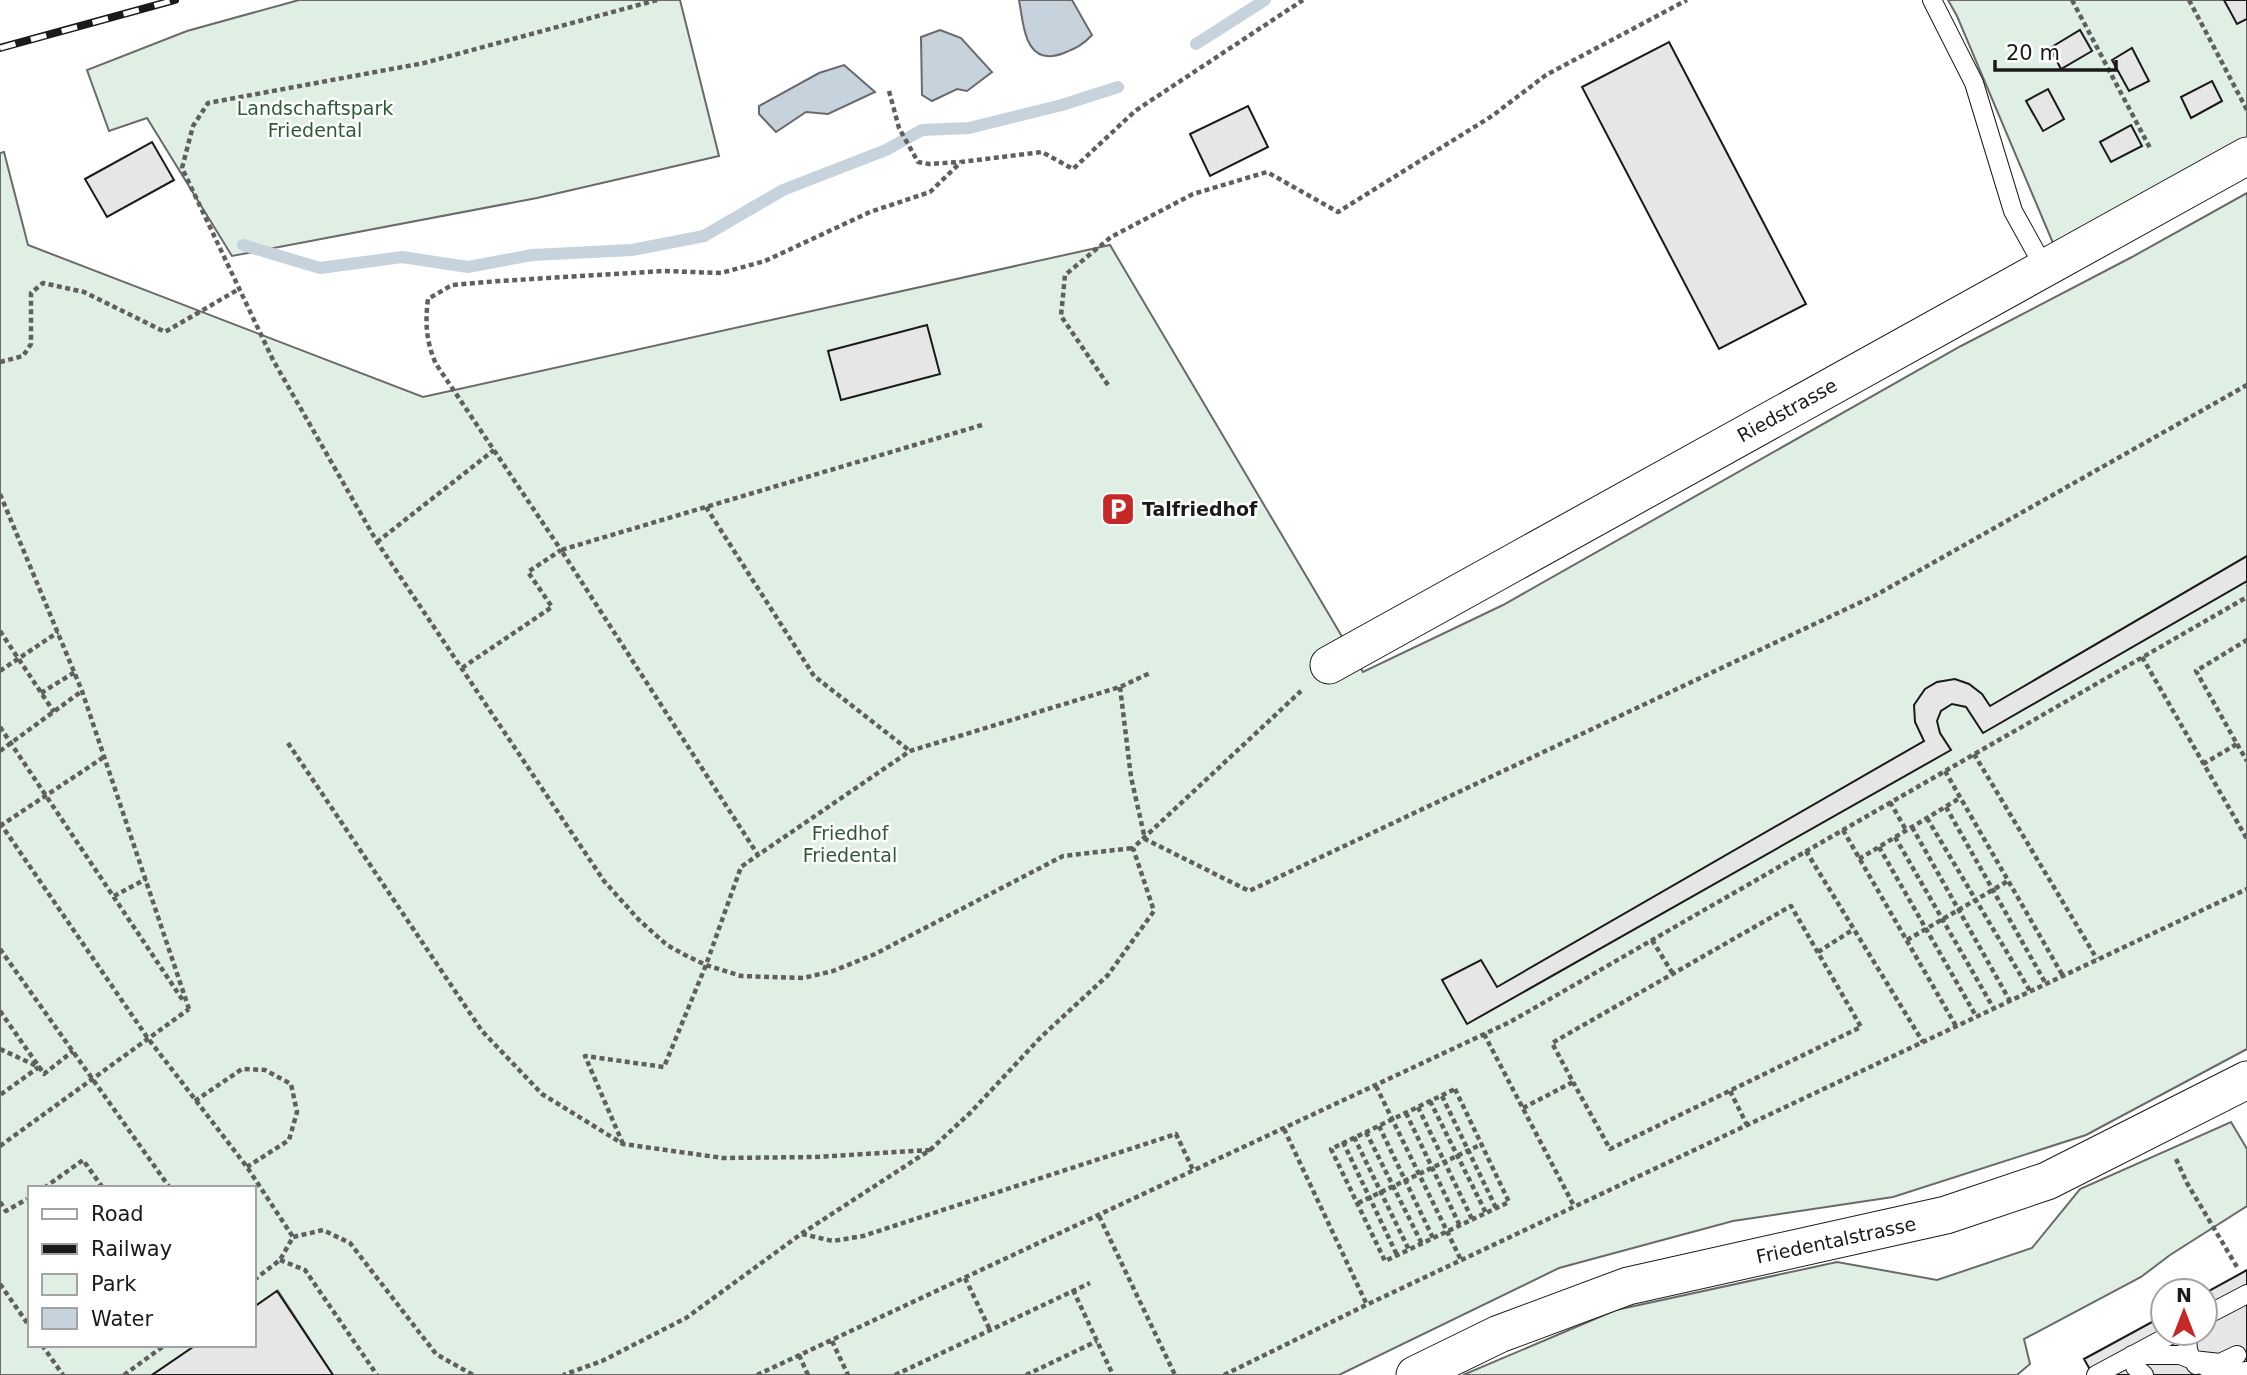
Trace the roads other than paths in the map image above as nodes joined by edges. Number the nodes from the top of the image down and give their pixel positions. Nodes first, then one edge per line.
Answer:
1 (1932, 0) edge
2 (2247, 156) edge
3 (2044, 267) junction
4 (1329, 665) road end
5 (2247, 1080) edge
6 (2247, 1294) edge
7 (2219, 1309) edge
8 (2149, 1346) edge
9 (2187, 1347) edge
10 (2132, 1355) junction
11 (2237, 1355) dead end
12 (2193, 1360) junction
13 (2246, 1371) edge
14 (1415, 1375) edge
15 (2096, 1375) edge
16 (2144, 1375) edge
17 (2205, 1375) edge

1 - 3 lane
2 - 3 street, Riedstrasse
3 - 4 street, Riedstrasse
5 - 14 street, Friedentalstrasse
6 - 7 lane
8 - 10 lane
9 - 12 lane
10 - 12 lane
10 - 15 lane
10 - 16 lane
11 - 12 lane
12 - 13 lane
12 - 17 lane

